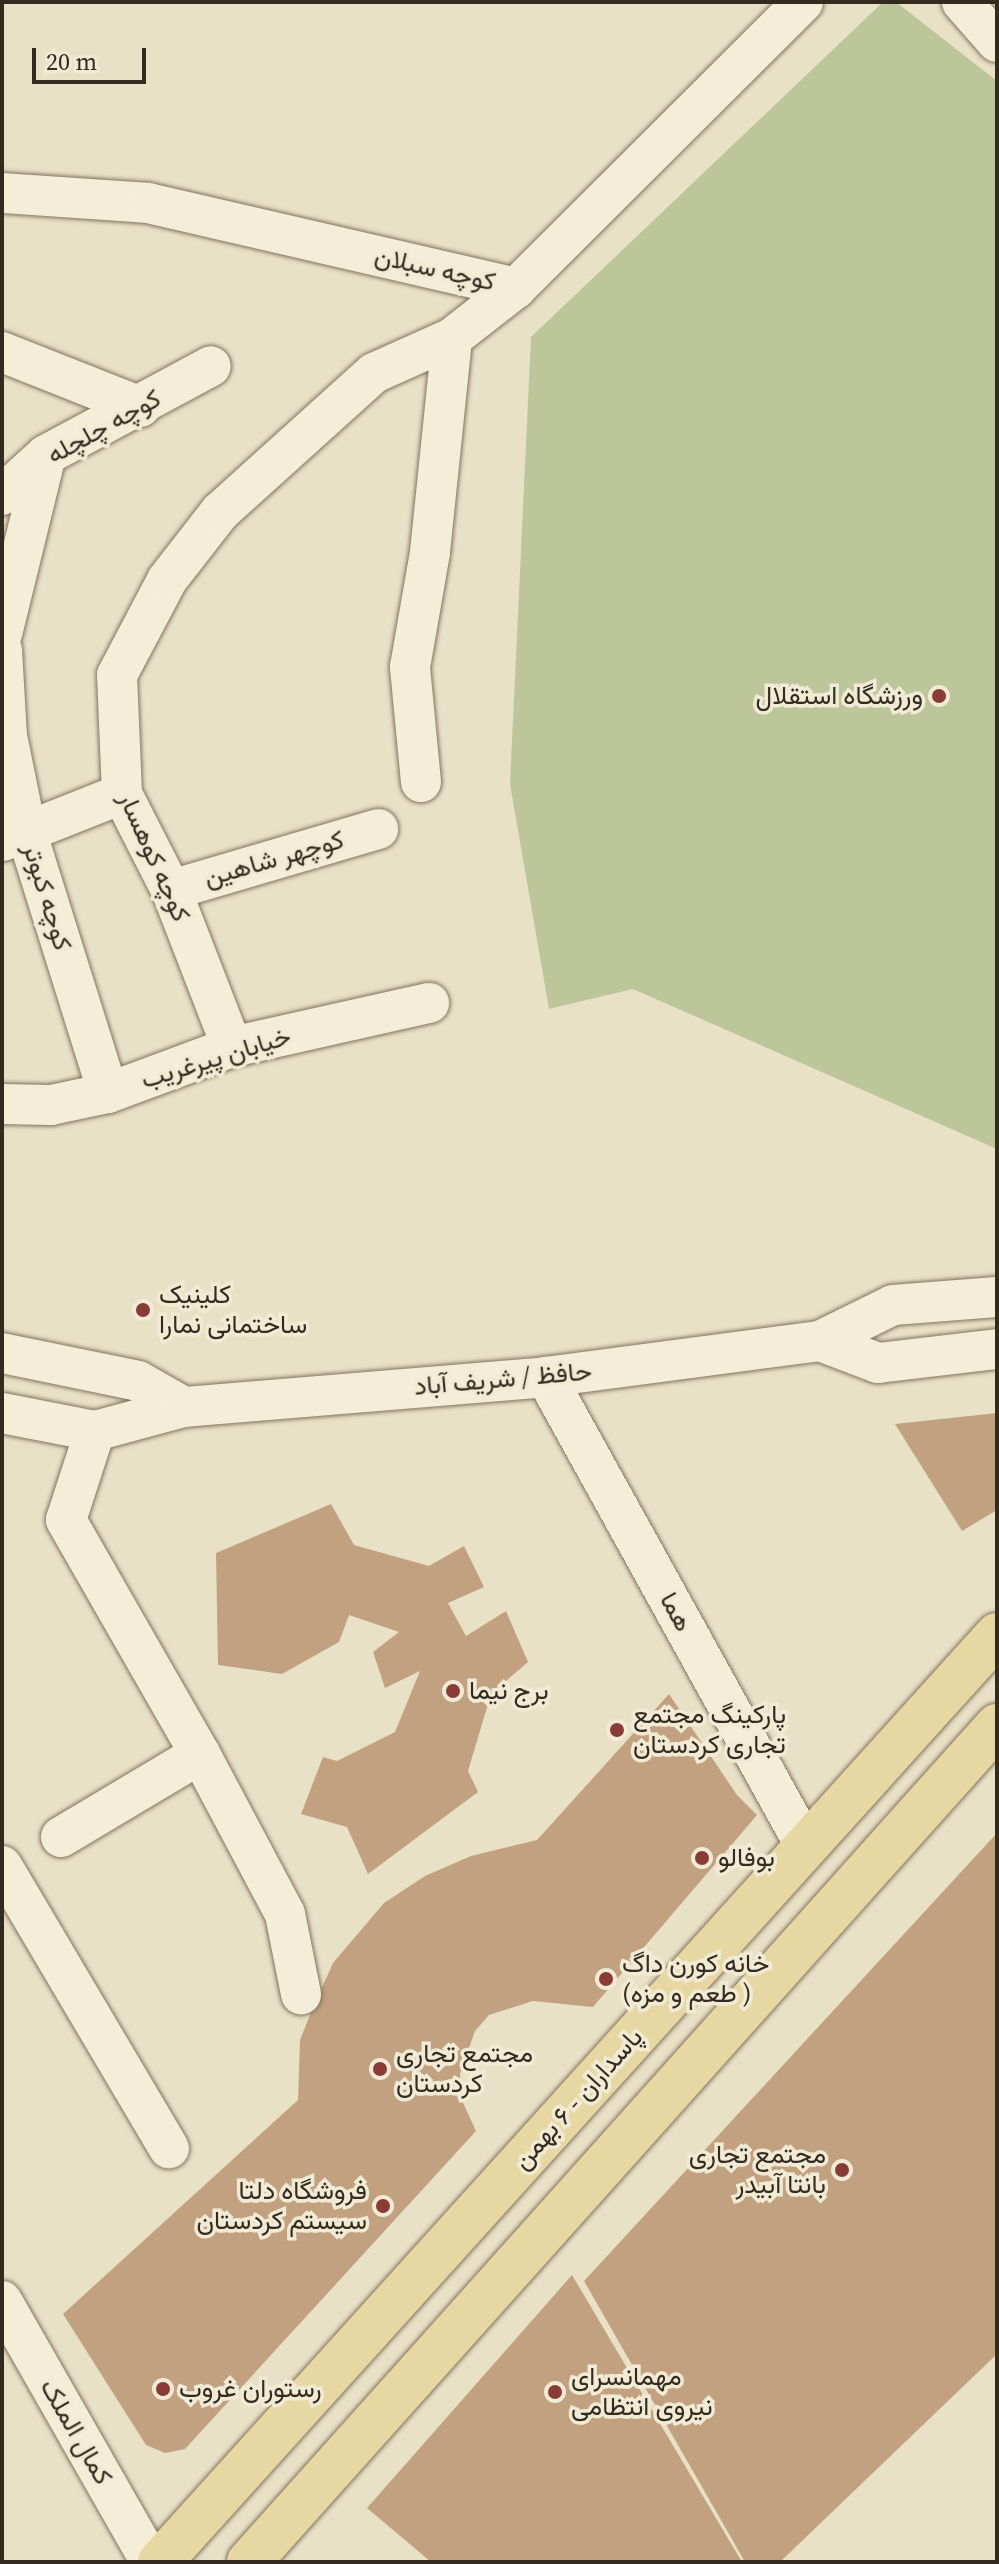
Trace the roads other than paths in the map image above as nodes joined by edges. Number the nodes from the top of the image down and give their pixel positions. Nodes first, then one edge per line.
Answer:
1 (803, 2) edge
2 (962, 2) edge
3 (997, 42) edge
4 (2, 193) edge
5 (516, 288) junction
6 (452, 338) junction
7 (2, 352) edge
8 (211, 366) dead end
9 (141, 407) junction
10 (46, 455) junction
11 (2, 495) edge
12 (2, 634) edge
13 (2, 650) edge
14 (421, 782) dead end
15 (122, 794) junction
16 (378, 829) dead end
17 (14, 838) edge
18 (171, 890) junction
19 (429, 1003) dead end
20 (232, 1047) junction
21 (108, 1093) junction
22 (2, 1104) edge
23 (997, 1297) edge
24 (820, 1341) junction
25 (997, 1349) edge
26 (2, 1353) edge
27 (546, 1377) junction
28 (184, 1407) junction
29 (2, 1413) edge
30 (95, 1431) junction
31 (997, 1635) edge
32 (997, 1726) edge
33 (200, 1754) junction
34 (61, 1837) dead end
35 (806, 1847) junction
36 (3, 1868) edge
37 (301, 1994) dead end
38 (169, 2148) dead end
39 (2, 2301) edge
40 (151, 2562) edge
41 (160, 2562) edge
42 (249, 2562) edge

1 - 5 street, کوچه سبلان
2 - 3 street
4 - 5 street, کوچه سبلان
5 - 6 street
6 - 14 street
6 - 15 street, کوچه کوهسار
7 - 9 street
8 - 9 street, کوچه چلچله
9 - 10 street, کوچه چلچله
10 - 11 street, کوچه چلچله
10 - 12 street
13 - 17 street, کوچه کبوتر
15 - 17 street
15 - 18 street, کوچه کوهسار
16 - 18 street, کوچهر شاهین
17 - 21 street, کوچه کبوتر
18 - 20 street, کوچه کوهسار
19 - 20 street, خیابان پیرغریب
20 - 21 street, خیابان پیرغریب
21 - 22 street, خیابان پیرغریب
23 - 24 street, حافظ / شریف آباد
24 - 25 street, حافظ / شریف آباد
24 - 27 street, حافظ / شریف آباد
26 - 28 street
27 - 28 street, حافظ / شریف آباد
27 - 35 street, هما
28 - 30 street, حافظ / شریف آباد
29 - 30 street, حافظ / شریف آباد
30 - 33 street
31 - 35 main road, پاسداران - ۶ بهمن
32 - 42 main road
33 - 34 street
33 - 37 street
35 - 41 main road, پاسداران - ۶ بهمن
36 - 38 street
39 - 40 street, کمال الملک

